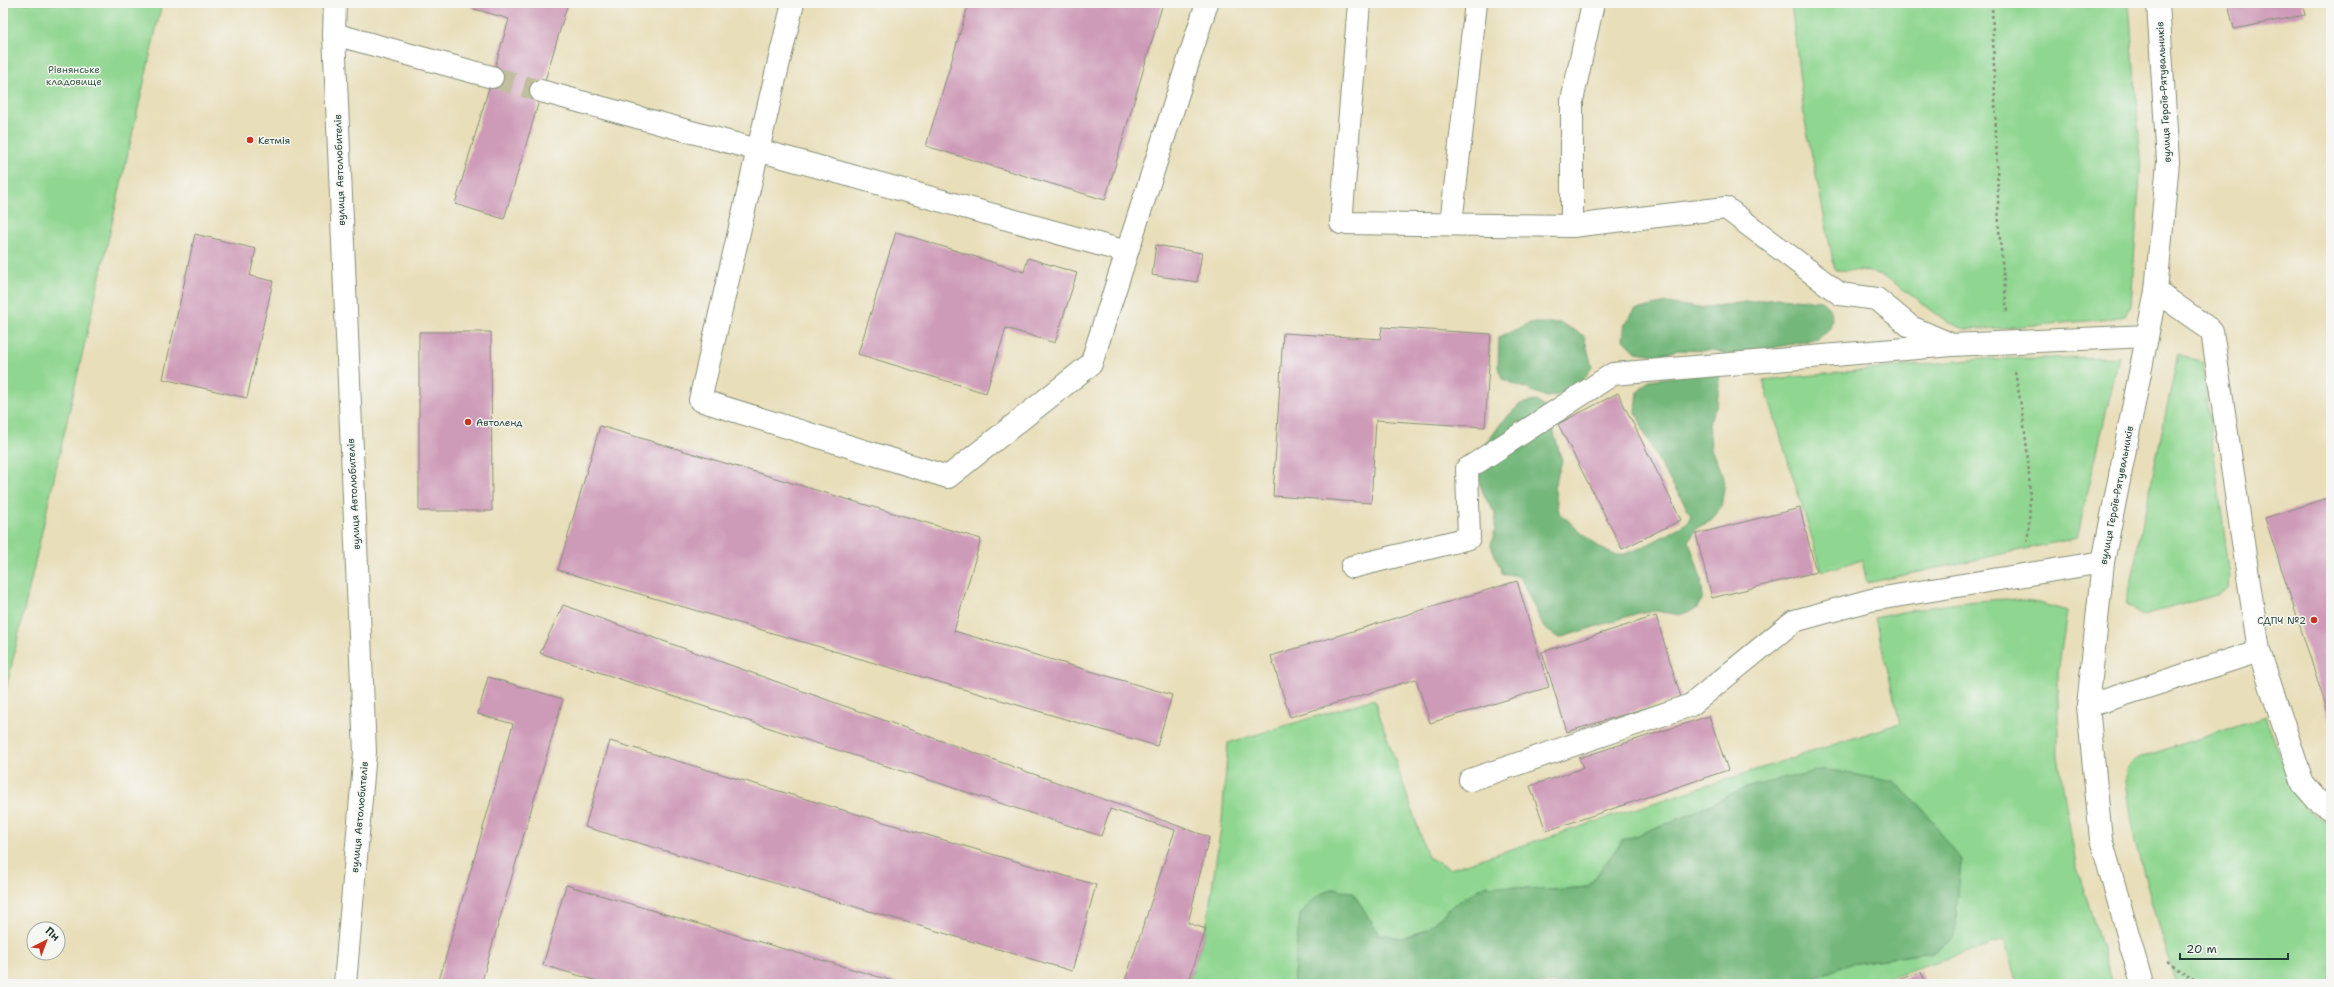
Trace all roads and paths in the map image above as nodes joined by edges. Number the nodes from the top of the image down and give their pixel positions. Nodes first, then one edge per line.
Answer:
1 (335, 3) edge
2 (793, 3) edge
3 (1207, 3) edge
4 (1359, 3) edge
5 (1476, 3) edge
6 (1593, 3) edge
7 (1992, 3) edge
8 (2158, 3) edge
9 (334, 34) junction
10 (492, 77) tunnel mouth
11 (541, 91) tunnel mouth
12 (758, 150) junction
13 (1451, 224) junction
14 (1572, 226) junction
15 (1127, 252) junction
16 (2156, 290) junction
17 (2147, 336) junction
18 (2010, 342) junction
19 (1952, 345) junction
20 (2103, 562) junction
21 (1352, 567) dead end
22 (2023, 575) junction
23 (2259, 651) junction
24 (2088, 706) junction
25 (1470, 780) dead end
26 (2331, 810) edge
27 (345, 984) edge
28 (2142, 984) edge

1 - 9 street, вулиця Автолюбителів
2 - 12 street
3 - 15 street
4 - 13 street
5 - 13 street
6 - 14 street
7 - 18 path
8 - 16 street, вулиця Героїв-Рятувальників
9 - 10 street
9 - 27 street, вулиця Автолюбителів
11 - 12 street
12 - 15 street
12 - 15 street
13 - 14 street
14 - 19 street
16 - 17 street, вулиця Героїв-Рятувальників
16 - 23 street
17 - 18 street
17 - 20 street, вулиця Героїв-Рятувальників
18 - 19 street
18 - 22 path
19 - 21 street
20 - 22 street
20 - 24 street, вулиця Героїв-Рятувальників
22 - 25 street
23 - 24 street
23 - 26 street
24 - 28 street, вулиця Героїв-Рятувальників

